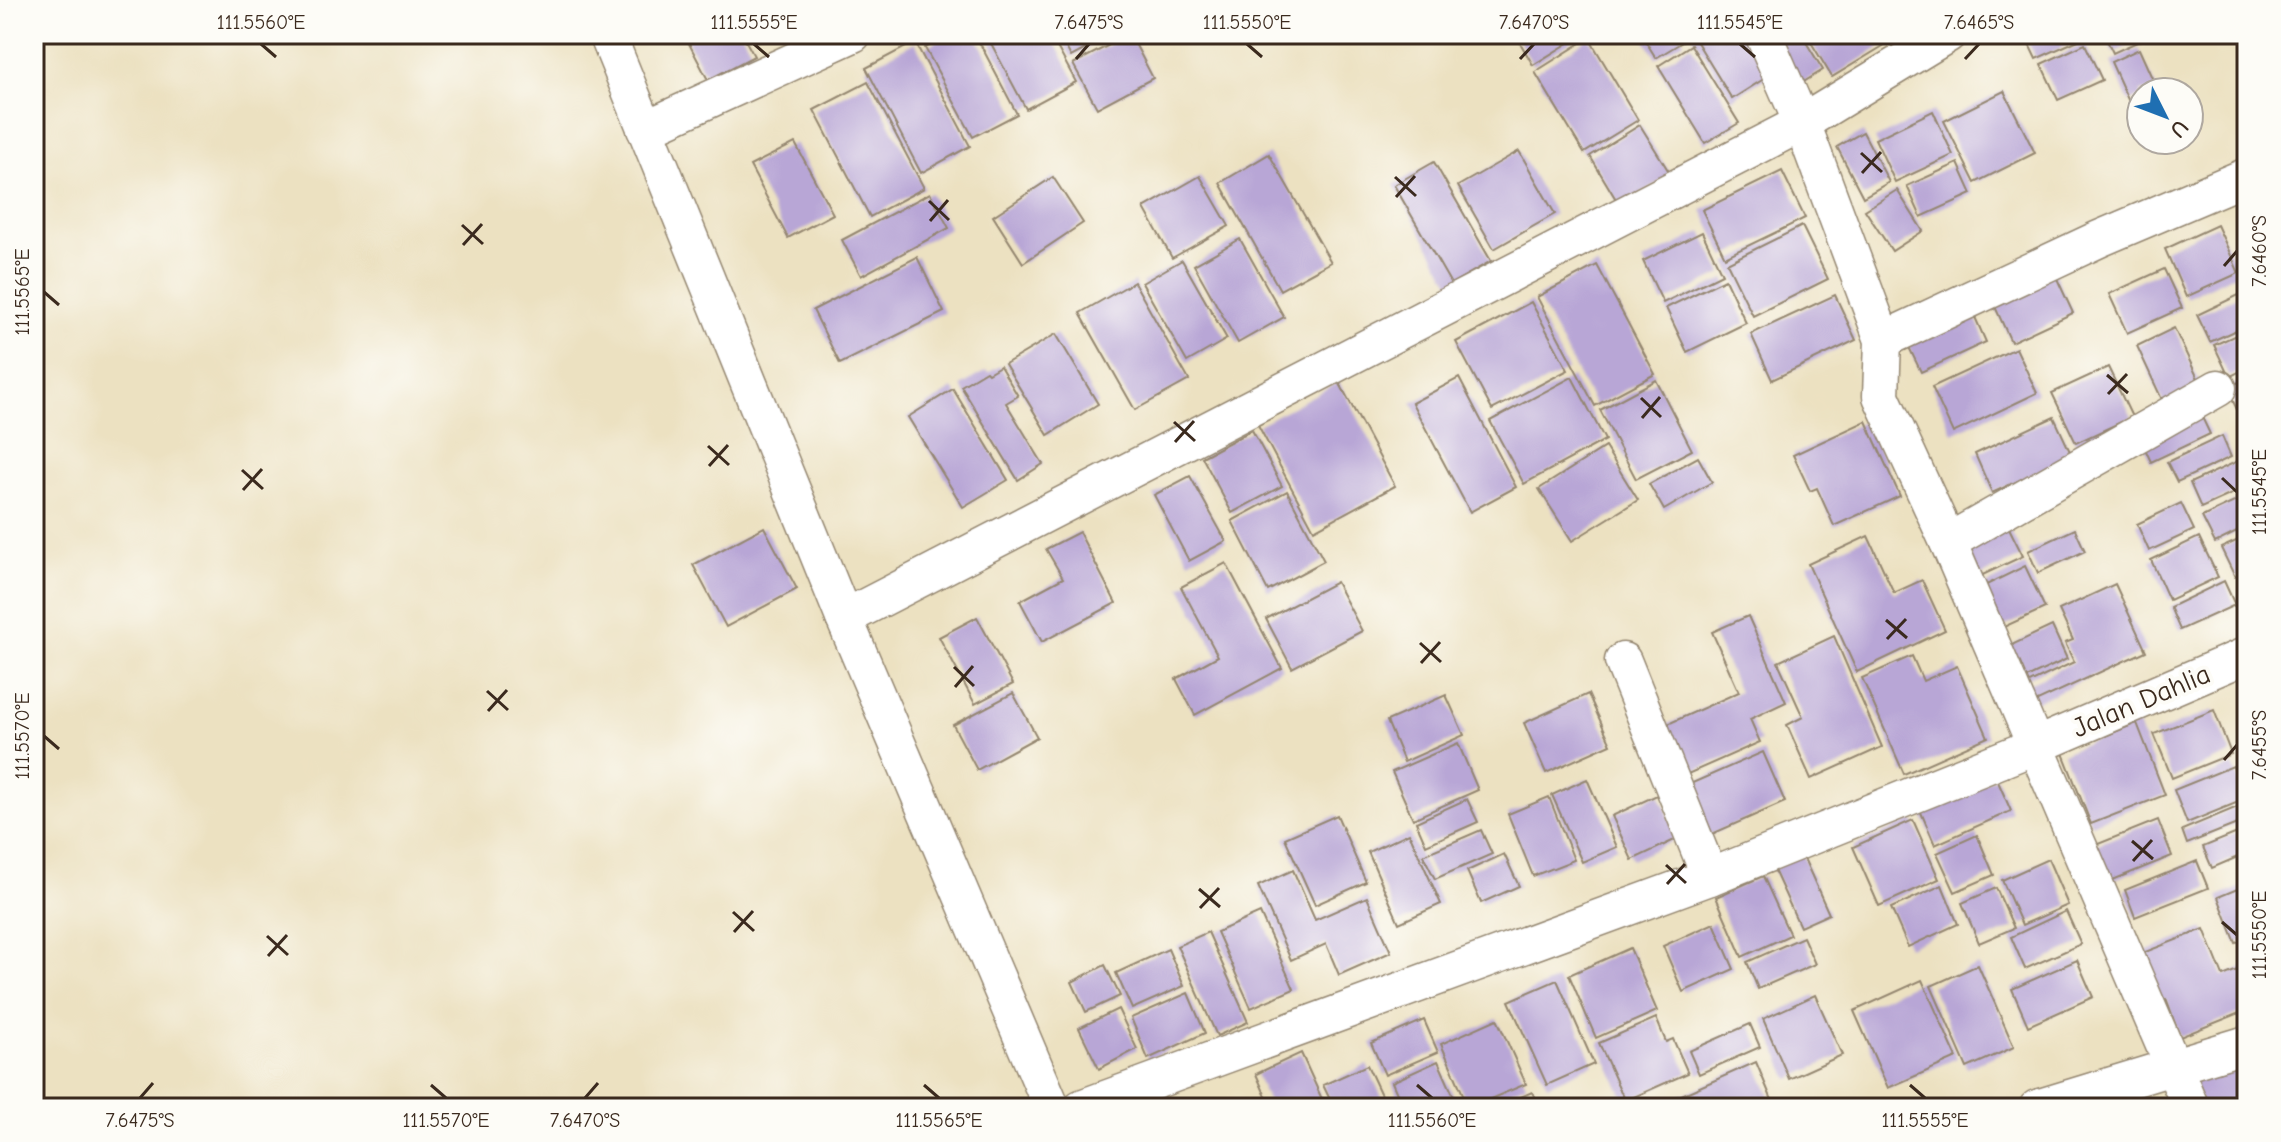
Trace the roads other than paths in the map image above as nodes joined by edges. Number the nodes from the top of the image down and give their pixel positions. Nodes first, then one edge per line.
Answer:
1 (607, 34) edge
2 (853, 34) edge
3 (1763, 34) edge
4 (1948, 34) edge
5 (1802, 123) junction
6 (645, 129) junction
7 (2247, 176) edge
8 (1883, 340) junction
9 (2218, 388) dead end
10 (1948, 542) junction
11 (844, 618) junction
12 (2247, 655) edge
13 (1623, 661) dead end
14 (2035, 746) junction
15 (1710, 877) junction
16 (2247, 1044) edge
17 (2173, 1066) junction
18 (1052, 1108) edge
19 (1081, 1108) edge
20 (2037, 1108) edge
21 (2191, 1108) edge

1 - 6 street
2 - 6 street
3 - 5 street
4 - 5 street
5 - 8 street
5 - 11 street
6 - 11 street
7 - 8 street
8 - 10 street
9 - 10 street
10 - 14 street
11 - 18 street
12 - 14 street, Jalan Dahlia
13 - 15 street
14 - 15 street, Jalan Dahlia
14 - 17 street
15 - 19 street, Jalan Dahlia
16 - 17 street
17 - 20 street
17 - 21 street

